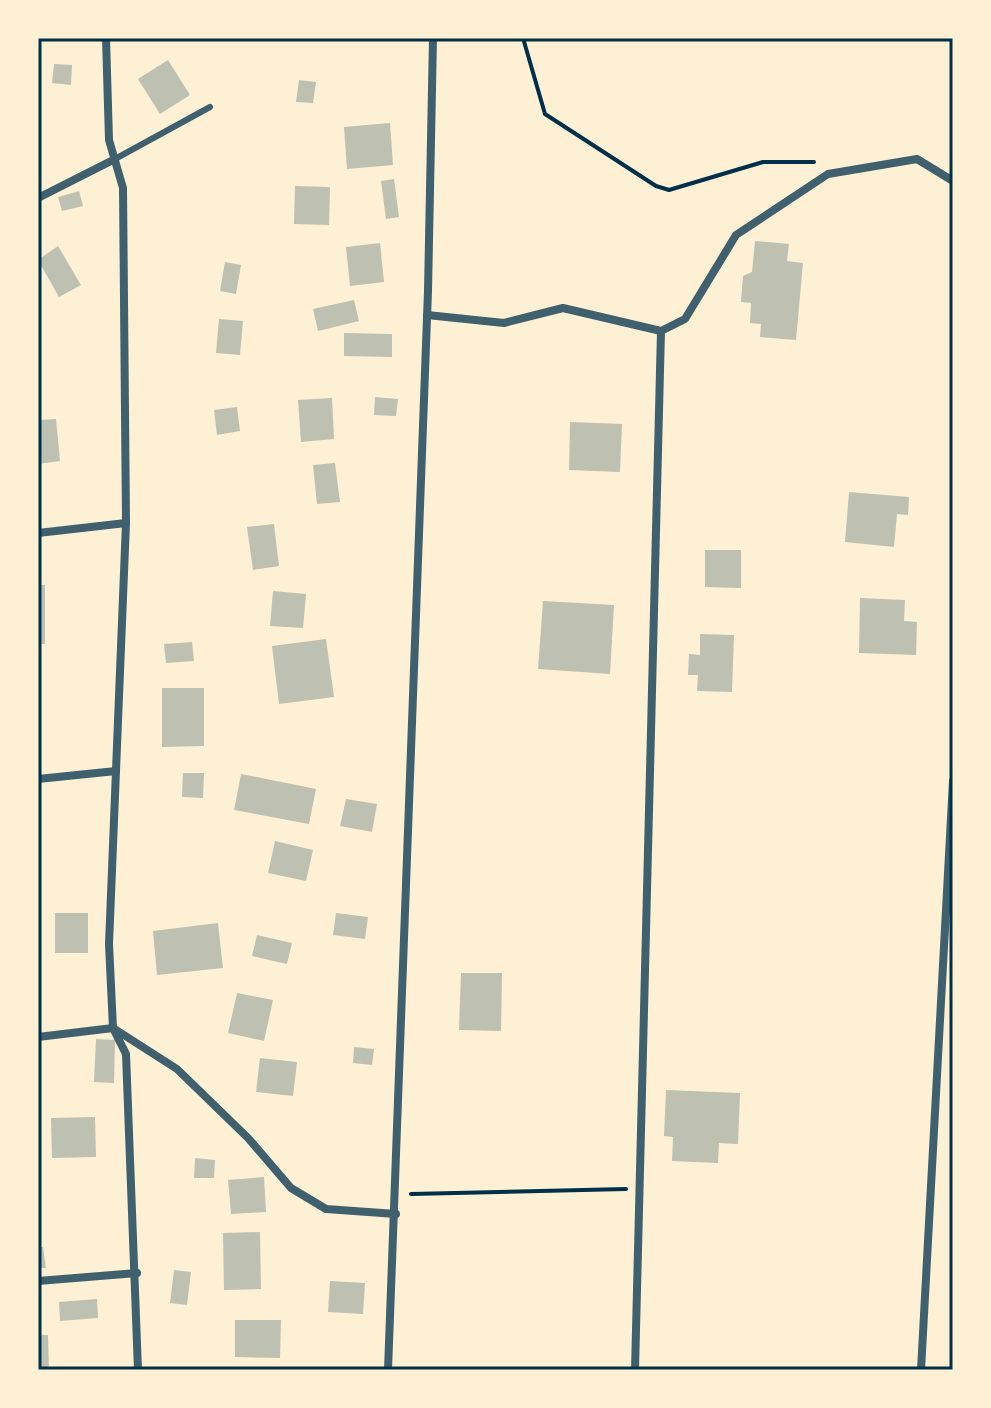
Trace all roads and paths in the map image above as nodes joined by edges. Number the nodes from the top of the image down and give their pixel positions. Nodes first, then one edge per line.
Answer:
1 (106, 38) edge
2 (433, 38) edge
3 (523, 38) edge
4 (210, 107) dead end
5 (115, 159) junction
6 (821, 161) dead end
7 (953, 181) edge
8 (38, 198) edge
9 (427, 315) junction
10 (661, 331) junction
11 (126, 523) junction
12 (38, 533) edge
13 (116, 771) junction
14 (38, 779) edge
15 (953, 781) edge
16 (113, 1028) junction
17 (38, 1037) edge
18 (637, 1189) junction
19 (397, 1195) junction
20 (396, 1214) junction
21 (137, 1273) junction
22 (38, 1281) edge
23 (138, 1370) edge
24 (388, 1370) edge
25 (635, 1370) edge
26 (921, 1370) edge

1 - 5 street
2 - 9 street
3 - 6 path
4 - 5 lane
5 - 8 street
5 - 11 street
7 - 10 street
9 - 10 street
9 - 19 street
10 - 18 street
11 - 12 street
11 - 13 street
13 - 14 street
13 - 16 street
15 - 26 street
16 - 17 street
16 - 20 street
16 - 21 street
18 - 19 path
18 - 25 street
19 - 20 street
20 - 24 street
21 - 22 street
21 - 23 street

